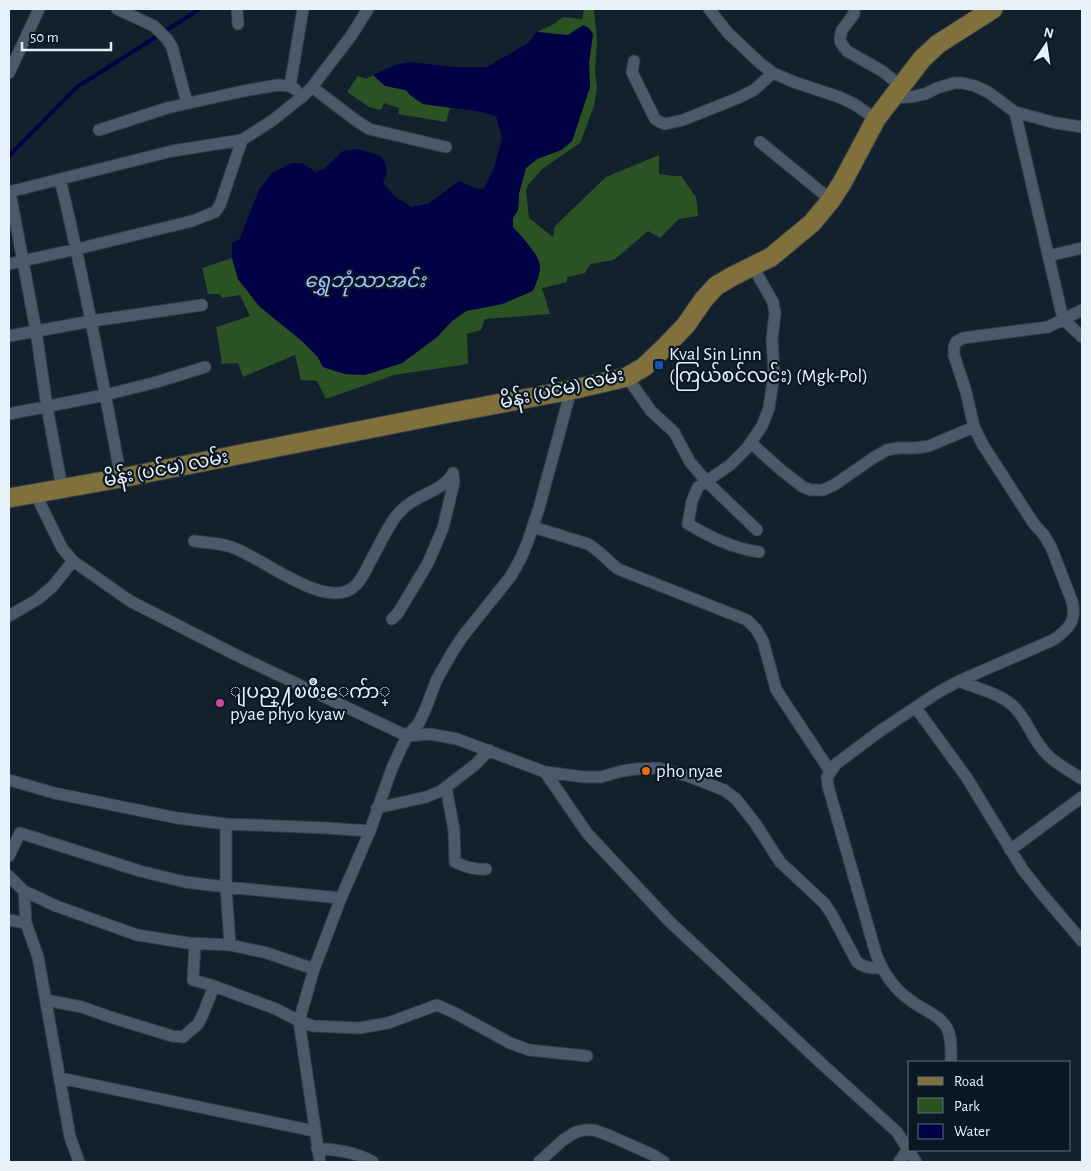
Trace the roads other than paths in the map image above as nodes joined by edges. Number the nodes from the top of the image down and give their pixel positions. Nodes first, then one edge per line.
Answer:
1 (39, 9) edge
2 (118, 9) edge
3 (236, 9) edge
4 (303, 9) edge
5 (368, 9) edge
6 (710, 9) edge
7 (854, 9) edge
8 (993, 9) edge
9 (238, 24) dead end
10 (634, 61) dead end
11 (9, 73) edge
12 (773, 73) junction
13 (290, 86) junction
14 (312, 86) junction
15 (896, 92) junction
16 (303, 96) junction
17 (187, 103) junction
18 (1015, 112) junction
19 (876, 119) junction
20 (1082, 127) edge
21 (99, 130) dead end
22 (242, 140) junction
23 (760, 142) dead end
24 (446, 147) dead end
25 (60, 179) junction
26 (9, 192) edge
27 (832, 200) junction
28 (1082, 248) edge
29 (77, 249) junction
30 (1048, 256) junction
31 (24, 261) junction
32 (9, 264) edge
33 (753, 267) junction
34 (202, 305) dead end
35 (1082, 310) edge
36 (1064, 319) junction
37 (92, 322) junction
38 (36, 331) junction
39 (9, 336) edge
40 (1082, 337) edge
41 (205, 367) dead end
42 (627, 377) junction
43 (570, 390) junction
44 (106, 395) junction
45 (47, 407) junction
46 (9, 414) edge
47 (974, 427) junction
48 (751, 443) junction
49 (121, 478) junction
50 (706, 481) junction
51 (62, 488) junction
52 (35, 494) junction
53 (9, 498) edge
54 (533, 527) junction
55 (758, 530) dead end
56 (194, 541) dead end
57 (759, 552) dead end
58 (73, 561) junction
59 (1078, 608) edge
60 (9, 616) edge
61 (392, 620) dead end
62 (959, 681) junction
63 (916, 708) junction
64 (407, 736) junction
65 (489, 750) junction
66 (830, 771) junction
67 (545, 772) junction
68 (1082, 779) edge
69 (9, 780) edge
70 (446, 787) junction
71 (1082, 797) edge
72 (377, 808) junction
73 (226, 824) junction
74 (370, 831) junction
75 (1010, 850) junction
76 (9, 856) edge
77 (486, 869) dead end
78 (9, 876) edge
79 (226, 887) junction
80 (24, 891) junction
81 (341, 898) junction
82 (9, 920) edge
83 (26, 923) junction
84 (1082, 941) edge
85 (195, 944) junction
86 (230, 945) junction
87 (881, 968) junction
88 (314, 969) junction
89 (214, 986) junction
90 (46, 1000) junction
91 (299, 1021) junction
92 (588, 1056) dead end
93 (951, 1061) edge
94 (60, 1078) junction
95 (314, 1131) junction
96 (908, 1146) edge
97 (317, 1148) junction
98 (908, 1148) edge
99 (79, 1162) edge
100 (320, 1162) edge
101 (373, 1162) edge
102 (539, 1162) edge
103 (664, 1162) edge
104 (899, 1162) edge

1 - 11 street
2 - 17 street
3 - 9 street
4 - 13 street
5 - 14 street
6 - 12 street
7 - 15 street
8 - 15 main road, မိန်း (ပင်မ) လမ်း
10 - 12 street
12 - 19 street
13 - 16 street
13 - 17 street
14 - 16 street
14 - 24 street
15 - 18 street
15 - 19 main road, မိန်း (ပင်မ) လမ်း
16 - 22 street
17 - 21 street
18 - 20 street
18 - 30 street
19 - 27 main road, မိန်း (ပင်မ) လမ်း
22 - 25 street
22 - 29 street
23 - 27 street
25 - 26 street
25 - 29 street
26 - 31 street
27 - 33 main road, မိန်း (ပင်မ) လမ်း
28 - 30 street
29 - 31 street
29 - 37 street
30 - 36 street
31 - 32 street
31 - 38 street
33 - 42 main road, မိန်း (ပင်မ) လမ်း
33 - 48 street
34 - 37 street
35 - 36 street
36 - 40 street
36 - 47 street
37 - 38 street
37 - 44 street
38 - 39 street
38 - 45 street
41 - 44 street
42 - 43 main road, မိန်း (ပင်မ) လမ်း
42 - 50 street
43 - 49 main road, မိန်း (ပင်မ) လမ်း
43 - 54 street
44 - 45 street
44 - 49 street
45 - 46 street
45 - 51 street
47 - 48 street
47 - 59 street
48 - 50 street
49 - 51 main road, မိန်း (ပင်မ) လမ်း
50 - 55 street
50 - 57 street
51 - 52 main road, မိန်း (ပင်မ) လမ်း
52 - 53 main road, မိန်း (ပင်မ) လမ်း
52 - 58 street
54 - 64 street
54 - 66 street
56 - 61 street
58 - 60 street
58 - 64 street
59 - 62 street
62 - 63 street
62 - 68 street
63 - 66 street
63 - 75 street
64 - 65 street
64 - 72 street
65 - 67 street
65 - 70 street
66 - 87 street
67 - 87 street
67 - 96 street
69 - 73 street
70 - 72 street
70 - 77 street
71 - 75 street
72 - 74 street
73 - 74 street
73 - 79 street
74 - 81 street
75 - 84 street
76 - 79 street
78 - 80 street
79 - 81 street
79 - 86 street
80 - 83 street
80 - 85 street
81 - 88 street
82 - 83 street
83 - 90 street
85 - 86 street
85 - 89 street
86 - 88 street
87 - 93 street
88 - 91 street
89 - 90 street
89 - 91 street
90 - 94 street
91 - 92 street
91 - 95 street
94 - 95 street
94 - 99 street
95 - 97 street
97 - 100 street
97 - 101 street
98 - 104 street
102 - 103 street

